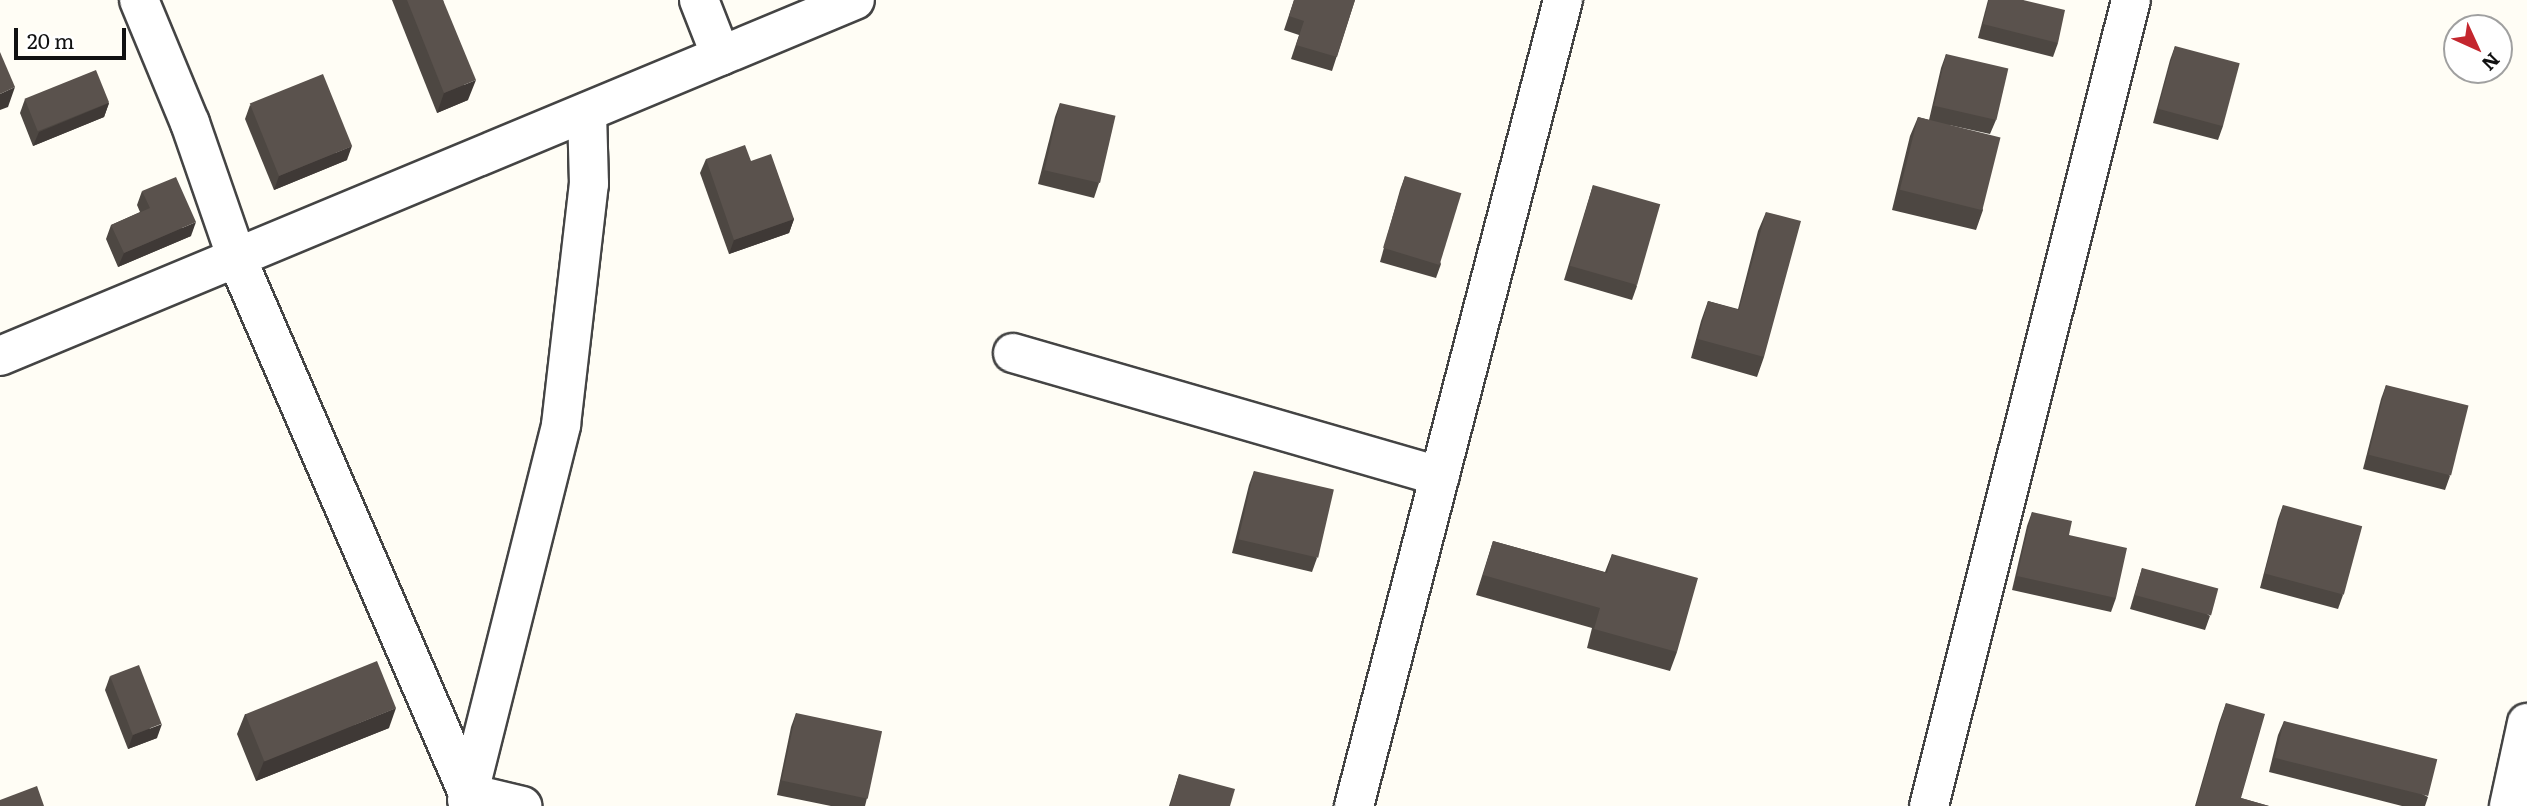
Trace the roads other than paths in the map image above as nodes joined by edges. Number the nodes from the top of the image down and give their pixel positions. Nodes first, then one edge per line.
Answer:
1 (139, 0) edge
2 (699, 0) edge
3 (855, 0) edge
4 (1563, 0) edge
5 (2131, 0) edge
6 (721, 56) junction
7 (587, 112) junction
8 (237, 259) junction
9 (1013, 353) dead end
10 (0, 356) edge
11 (1440, 476) junction
12 (2527, 723) edge
13 (467, 799) edge
14 (522, 806) edge
15 (1354, 806) edge
16 (1929, 806) edge
17 (2510, 806) edge

1 - 8 street
2 - 6 street
3 - 6 street
4 - 11 street
5 - 16 street
6 - 7 street
7 - 8 street
7 - 13 street
8 - 10 street
8 - 13 street
9 - 11 street
11 - 15 street
12 - 17 street
13 - 14 street

